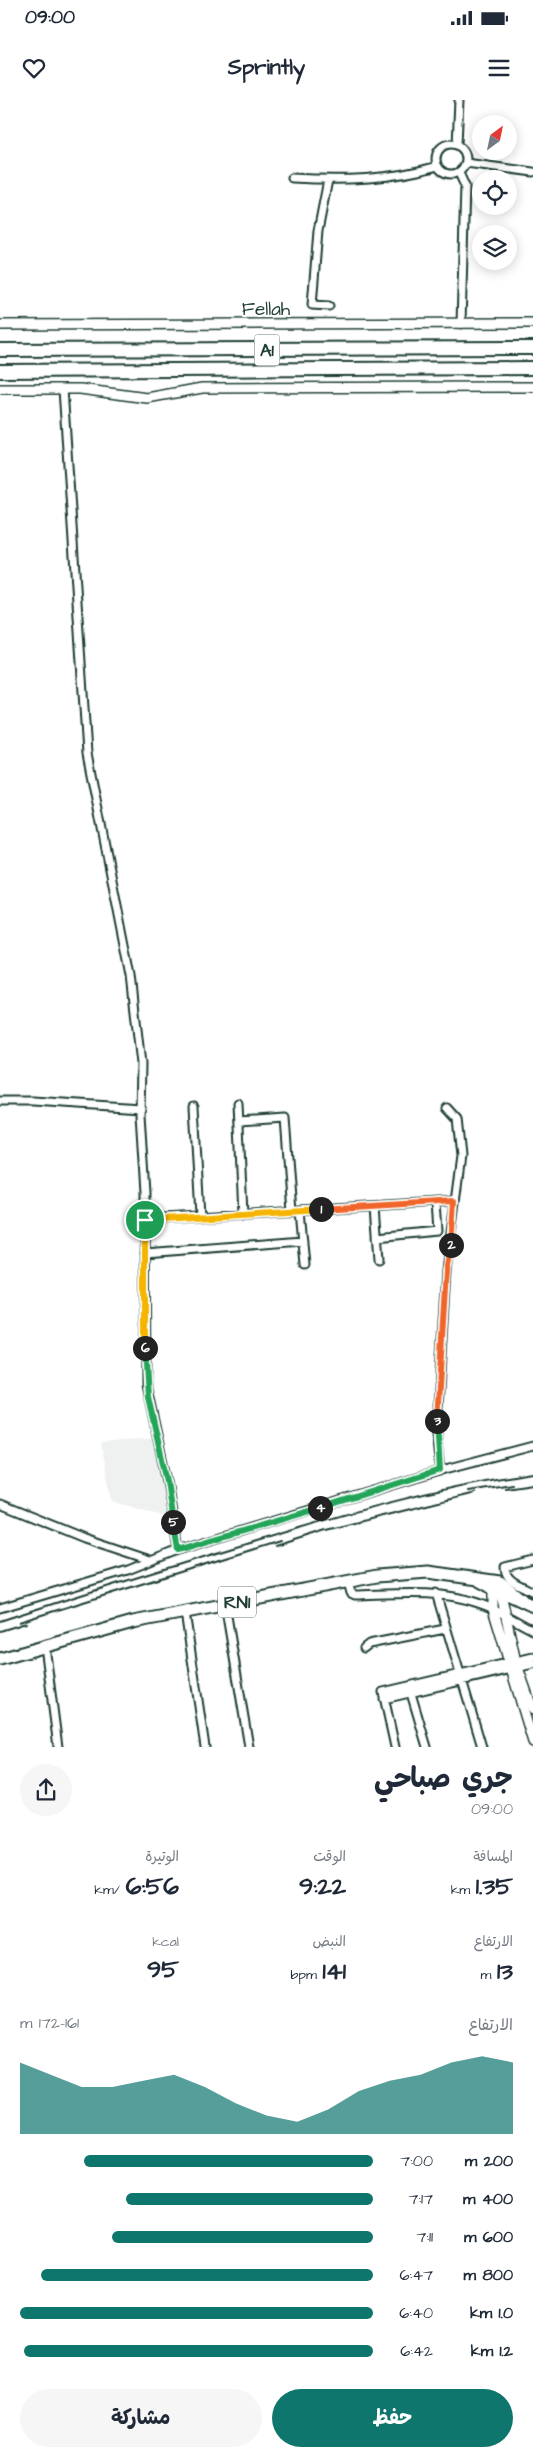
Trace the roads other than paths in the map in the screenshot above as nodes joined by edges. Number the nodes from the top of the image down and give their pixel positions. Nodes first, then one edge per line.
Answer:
1 (459, 100) edge
2 (457, 145) junction
3 (466, 163) junction
4 (438, 166) junction
5 (533, 172) edge
6 (459, 173) junction
7 (292, 178) dead end
8 (328, 180) junction
9 (329, 306) dead end
10 (533, 323) edge
11 (461, 324) junction
12 (0, 325) edge
13 (533, 348) edge
14 (0, 350) edge
15 (533, 368) edge
16 (0, 371) edge
17 (533, 387) edge
18 (0, 389) edge
19 (63, 389) junction
20 (0, 1101) edge
21 (238, 1103) dead end
22 (194, 1106) dead end
23 (140, 1108) junction
24 (447, 1108) dead end
25 (239, 1121) junction
26 (454, 1201) junction
27 (435, 1202) junction
28 (375, 1206) junction
29 (296, 1211) junction
30 (243, 1214) junction
31 (200, 1216) junction
32 (145, 1220) junction
33 (377, 1237) junction
34 (303, 1241) junction
35 (145, 1253) junction
36 (379, 1259) dead end
37 (305, 1265) dead end
38 (533, 1446) edge
39 (440, 1470) junction
40 (0, 1504) edge
41 (178, 1550) junction
42 (150, 1560) junction
43 (533, 1560) edge
44 (504, 1567) junction
45 (348, 1582) junction
46 (498, 1588) junction
47 (533, 1592) edge
48 (436, 1594) junction
49 (224, 1604) junction
50 (533, 1606) edge
51 (0, 1608) edge
52 (493, 1609) junction
53 (185, 1612) junction
54 (504, 1616) junction
55 (445, 1629) junction
56 (533, 1630) edge
57 (45, 1646) junction
58 (364, 1648) dead end
59 (533, 1657) edge
60 (0, 1659) edge
61 (533, 1664) edge
62 (513, 1666) junction
63 (460, 1678) junction
64 (408, 1686) junction
65 (411, 1694) junction
66 (384, 1699) junction
67 (533, 1709) edge
68 (533, 1742) edge
69 (58, 1747) edge
70 (206, 1747) edge
71 (249, 1747) edge
72 (395, 1747) edge
73 (427, 1747) edge
74 (482, 1747) edge

1 - 2 street
2 - 3 street
2 - 4 street
3 - 5 street
3 - 6 street
4 - 6 street
4 - 8 street
6 - 11 street
7 - 8 street
8 - 9 street
10 - 11 street, Fellah
11 - 12 street, Fellah
13 - 14 highway, A1
15 - 16 highway, A1
17 - 19 street
18 - 19 street
19 - 23 street
20 - 23 street
21 - 25 street
22 - 31 street
23 - 32 street
24 - 26 street
25 - 29 street
25 - 30 street
26 - 27 street
26 - 39 street
27 - 28 street
27 - 33 street
28 - 29 street
28 - 33 street
29 - 30 street
29 - 34 street
30 - 31 street
31 - 32 street
32 - 35 street
33 - 36 street
34 - 35 street
34 - 37 street
35 - 41 street
38 - 39 street
39 - 41 street
40 - 42 street
41 - 42 street
42 - 51 street
43 - 44 street
44 - 46 street
44 - 47 street
45 - 46 main road, RN1
45 - 48 street
45 - 49 main road, RN1
46 - 50 main road, RN1
46 - 52 street
46 - 54 street
48 - 52 street
48 - 55 street
49 - 53 main road, RN1
49 - 71 street
52 - 54 street
52 - 62 street
53 - 57 main road, RN1
53 - 70 street
54 - 56 street
54 - 62 street
55 - 58 street
55 - 63 street
57 - 60 main road, RN1
57 - 69 street
59 - 62 street
61 - 62 street
62 - 63 street
62 - 67 street
62 - 68 street
63 - 64 street
63 - 65 street
63 - 74 street
64 - 65 street
64 - 66 street
65 - 66 street
65 - 73 street
66 - 72 street

